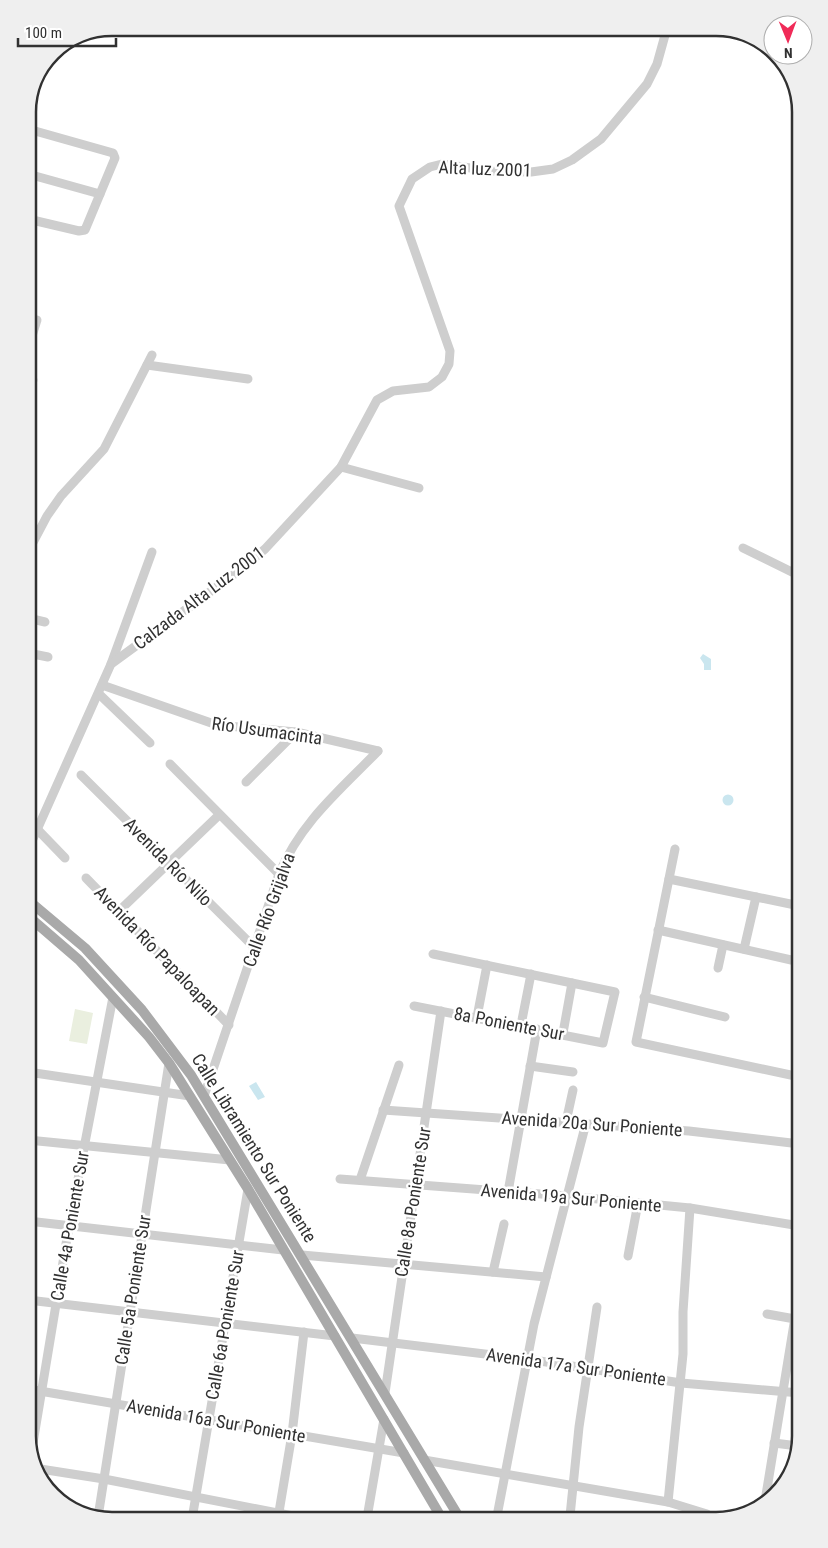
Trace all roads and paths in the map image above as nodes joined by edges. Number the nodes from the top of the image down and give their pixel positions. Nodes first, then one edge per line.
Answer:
1 (665, 36) edge
2 (36, 131) edge
3 (36, 176) edge
4 (100, 194) junction
5 (399, 206) joint
6 (36, 221) edge
7 (38, 320) dead end
8 (36, 326) edge
9 (152, 355) dead end
10 (147, 365) junction
11 (248, 379) dead end
12 (340, 467) junction
13 (420, 488) dead end
14 (36, 537) edge
15 (743, 548) dead end
16 (152, 552) dead end
17 (792, 572) edge
18 (36, 620) edge
19 (45, 622) dead end
20 (36, 655) edge
21 (48, 657) dead end
22 (111, 664) junction
23 (100, 689) junction
24 (296, 732) junction
25 (150, 744) dead end
26 (378, 751) joint
27 (170, 764) dead end
28 (81, 775) dead end
29 (246, 782) dead end
30 (219, 814) junction
31 (37, 829) joint
32 (675, 849) dead end
33 (65, 858) dead end
34 (168, 863) junction
35 (279, 874) junction
36 (86, 878) dead end
37 (669, 879) junction
38 (756, 897) junction
39 (792, 904) edge
40 (36, 907) edge
41 (119, 911) junction
42 (36, 923) edge
43 (658, 930) junction
44 (723, 945) junction
45 (255, 948) junction
46 (744, 949) junction
47 (433, 954) dead end
48 (792, 960) edge
49 (487, 965) junction
50 (718, 968) dead end
51 (531, 974) junction
52 (572, 983) junction
53 (113, 997) junction
54 (644, 997) junction
55 (414, 1006) dead end
56 (441, 1011) junction
57 (477, 1017) junction
58 (725, 1017) dead end
59 (229, 1025) junction
60 (521, 1025) junction
61 (537, 1029) junction
62 (563, 1033) junction
63 (169, 1063) junction
64 (399, 1065) dead end
65 (530, 1066) junction
66 (573, 1072) dead end
67 (36, 1073) edge
68 (792, 1075) edge
69 (97, 1083) junction
70 (573, 1090) dead end
71 (164, 1092) junction
72 (190, 1096) junction
73 (204, 1096) junction
74 (383, 1110) junction
75 (426, 1112) junction
76 (522, 1118) junction
77 (566, 1122) junction
78 (586, 1123) junction
79 (36, 1141) edge
80 (792, 1143) edge
81 (84, 1145) junction
82 (155, 1153) junction
83 (230, 1160) junction
84 (340, 1179) dead end
85 (360, 1180) junction
86 (415, 1185) junction
87 (248, 1189) junction
88 (508, 1192) junction
89 (566, 1196) junction
90 (638, 1203) junction
91 (690, 1208) junction
92 (36, 1222) edge
93 (504, 1224) dead end
94 (792, 1225) edge
95 (69, 1226) junction
96 (142, 1234) junction
97 (239, 1245) junction
98 (283, 1250) junction
99 (302, 1255) junction
100 (628, 1256) dead end
101 (403, 1265) junction
102 (493, 1272) junction
103 (546, 1277) junction
104 (36, 1301) edge
105 (56, 1304) junction
106 (597, 1307) dead end
107 (130, 1312) junction
108 (767, 1314) dead end
109 (792, 1318) edge
110 (225, 1323) junction
111 (304, 1332) junction
112 (335, 1336) junction
113 (352, 1338) junction
114 (792, 1338) edge
115 (393, 1342) junction
116 (527, 1359) junction
117 (589, 1369) junction
118 (681, 1383) junction
119 (36, 1390) edge
120 (784, 1390) junction
121 (42, 1391) junction
122 (792, 1391) edge
123 (385, 1393) junction
124 (116, 1404) junction
125 (384, 1419) junction
126 (209, 1420) junction
127 (36, 1426) edge
128 (292, 1434) junction
129 (414, 1443) junction
130 (774, 1443) junction
131 (791, 1445) edge
132 (377, 1450) junction
133 (402, 1450) junction
134 (424, 1460) junction
135 (44, 1469) edge
136 (506, 1474) junction
137 (104, 1478) junction
138 (574, 1486) junction
139 (766, 1493) edge
140 (196, 1496) junction
141 (668, 1502) junction
142 (99, 1510) edge
143 (193, 1512) edge
144 (262, 1512) edge
145 (279, 1512) edge
146 (368, 1512) edge
147 (438, 1512) edge
148 (444, 1512) edge
149 (450, 1512) edge
150 (456, 1512) edge
151 (499, 1512) edge
152 (571, 1512) edge
153 (700, 1512) edge

1 - 5 street, Alta luz 2001
2 - 4 street
3 - 4 street
4 - 6 street
5 - 12 street, Calzada Alta Luz 2001
7 - 8 street
9 - 10 street
10 - 11 street
10 - 14 street
12 - 13 street
12 - 22 street, Calzada Alta Luz 2001
15 - 17 street
16 - 22 street
18 - 19 street
20 - 21 street
22 - 23 street
23 - 24 street, Río Usumacinta
23 - 25 street
23 - 31 street
24 - 26 street, Río Usumacinta
24 - 29 street
26 - 35 street, Calle Río Grijalva
27 - 30 street
28 - 34 street, Avenida Río Nilo
30 - 34 street
30 - 35 street
31 - 33 street
32 - 37 street
34 - 41 street
34 - 45 street, Avenida Río Nilo
35 - 45 street, Calle Río Grijalva
36 - 41 street, Avenida Río Papaloapan
37 - 38 street
37 - 43 street
38 - 39 street
38 - 46 street
40 - 73 main road, Calle Libramiento Sur Poniente
41 - 59 street, Avenida Río Papaloapan
42 - 53 main road, Calle Libramiento Sur Poniente
43 - 44 street
43 - 54 street
44 - 46 street
44 - 50 street
45 - 59 street, Calle Río Grijalva
46 - 48 street
47 - 49 street
49 - 51 street
49 - 57 street
51 - 52 street
51 - 60 street
52 - 62 street
52 - 62 street, 8a Poniente Sur
53 - 63 main road, Calle Libramiento Sur Poniente
53 - 69 street, Calle 4a Poniente Sur
54 - 58 street
54 - 68 street
55 - 56 street, 8a Poniente Sur
56 - 57 street, 8a Poniente Sur
56 - 75 street, Calle 8a Poniente Sur
57 - 60 street, 8a Poniente Sur
59 - 73 street, Calle Río Grijalva
60 - 61 street, 8a Poniente Sur
61 - 62 street, 8a Poniente Sur
61 - 65 street
63 - 71 street, Calle 5a Poniente Sur
63 - 72 main road, Calle Libramiento Sur Poniente
64 - 74 street
65 - 66 street
65 - 76 street
67 - 69 street
69 - 71 street
69 - 81 street, Calle 4a Poniente Sur
70 - 77 street
71 - 72 street
71 - 82 street, Calle 5a Poniente Sur
72 - 83 main road, Calle Libramiento Sur Poniente
73 - 99 main road, Calle Libramiento Sur Poniente
74 - 75 street, Avenida 20a Sur Poniente
74 - 85 street
75 - 76 street, Avenida 20a Sur Poniente
75 - 86 street, Calle 8a Poniente Sur
76 - 77 street, Avenida 20a Sur Poniente
76 - 88 street
77 - 78 street, Avenida 20a Sur Poniente
78 - 80 street, Avenida 20a Sur Poniente
78 - 89 street
79 - 81 street
81 - 82 street
81 - 95 street, Calle 4a Poniente Sur
82 - 83 street
82 - 96 street, Calle 5a Poniente Sur
83 - 87 main road, Calle Libramiento Sur Poniente
84 - 85 street, Avenida 19a Sur Poniente
85 - 86 street, Avenida 19a Sur Poniente
86 - 88 street, Avenida 19a Sur Poniente
86 - 101 street, Calle 8a Poniente Sur
87 - 97 street, Calle 6a Poniente Sur
87 - 98 main road, Calle Libramiento Sur Poniente
88 - 89 street, Avenida 19a Sur Poniente
89 - 90 street, Avenida 19a Sur Poniente
89 - 103 street
90 - 91 street, Avenida 19a Sur Poniente
90 - 100 street
91 - 94 street, Avenida 19a Sur Poniente
91 - 118 street
92 - 95 street
93 - 102 street
95 - 96 street
95 - 105 street, Calle 4a Poniente Sur
96 - 97 street
96 - 107 street, Calle 5a Poniente Sur
97 - 98 street
97 - 110 street, Calle 6a Poniente Sur
98 - 112 main road, Calle Libramiento Sur Poniente
99 - 101 street
99 - 113 main road, Calle Libramiento Sur Poniente
101 - 102 street
101 - 115 street, Calle 8a Poniente Sur
102 - 103 street
103 - 116 street
104 - 105 street
105 - 107 street
105 - 121 street, Calle 4a Poniente Sur
106 - 117 street
107 - 110 street
107 - 124 street, Calle 5a Poniente Sur
108 - 109 street
110 - 111 street
110 - 126 street, Calle 6a Poniente Sur
111 - 112 street
111 - 128 street
112 - 125 main road, Calle Libramiento Sur Poniente
113 - 115 street, Avenida 17a Sur Poniente
113 - 123 main road, Calle Libramiento Sur Poniente
114 - 120 street
115 - 116 street, Avenida 17a Sur Poniente
115 - 123 street, Calle 8a Poniente Sur
116 - 117 street, Avenida 17a Sur Poniente
116 - 136 street
117 - 118 street, Avenida 17a Sur Poniente
117 - 138 street
118 - 120 street, Avenida 17a Sur Poniente
118 - 141 street
119 - 121 street, Avenida 16a Sur Poniente
120 - 122 street, Avenida 17a Sur Poniente
120 - 130 street
121 - 124 street, Avenida 16a Sur Poniente
121 - 127 street, Calle 4a Poniente Sur
123 - 129 main road, Calle Libramiento Sur Poniente
124 - 126 street, Avenida 16a Sur Poniente
124 - 137 street, Calle 5a Poniente Sur
125 - 132 street
125 - 133 main road, Calle Libramiento Sur Poniente
126 - 128 street, Avenida 16a Sur Poniente
126 - 140 street, Calle 6a Poniente Sur
128 - 132 street, Avenida 16a Sur Poniente
128 - 145 street
129 - 134 main road, Calle Libramiento Sur Poniente
129 - 149 main road, Calle Libramiento Sur Poniente
130 - 131 street
130 - 139 street
132 - 133 street, Avenida 16a Sur Poniente
132 - 146 street
133 - 147 main road, Calle Libramiento Sur Poniente
133 - 148 main road, Calle Libramiento Sur Poniente
134 - 136 street
134 - 150 main road, Calle Libramiento Sur Poniente
135 - 137 street
136 - 138 street
136 - 151 street
137 - 140 street
137 - 142 street, Calle 5a Poniente Sur
138 - 141 street
138 - 152 street
140 - 143 street, Calle 6a Poniente Sur
140 - 144 street
141 - 153 street

